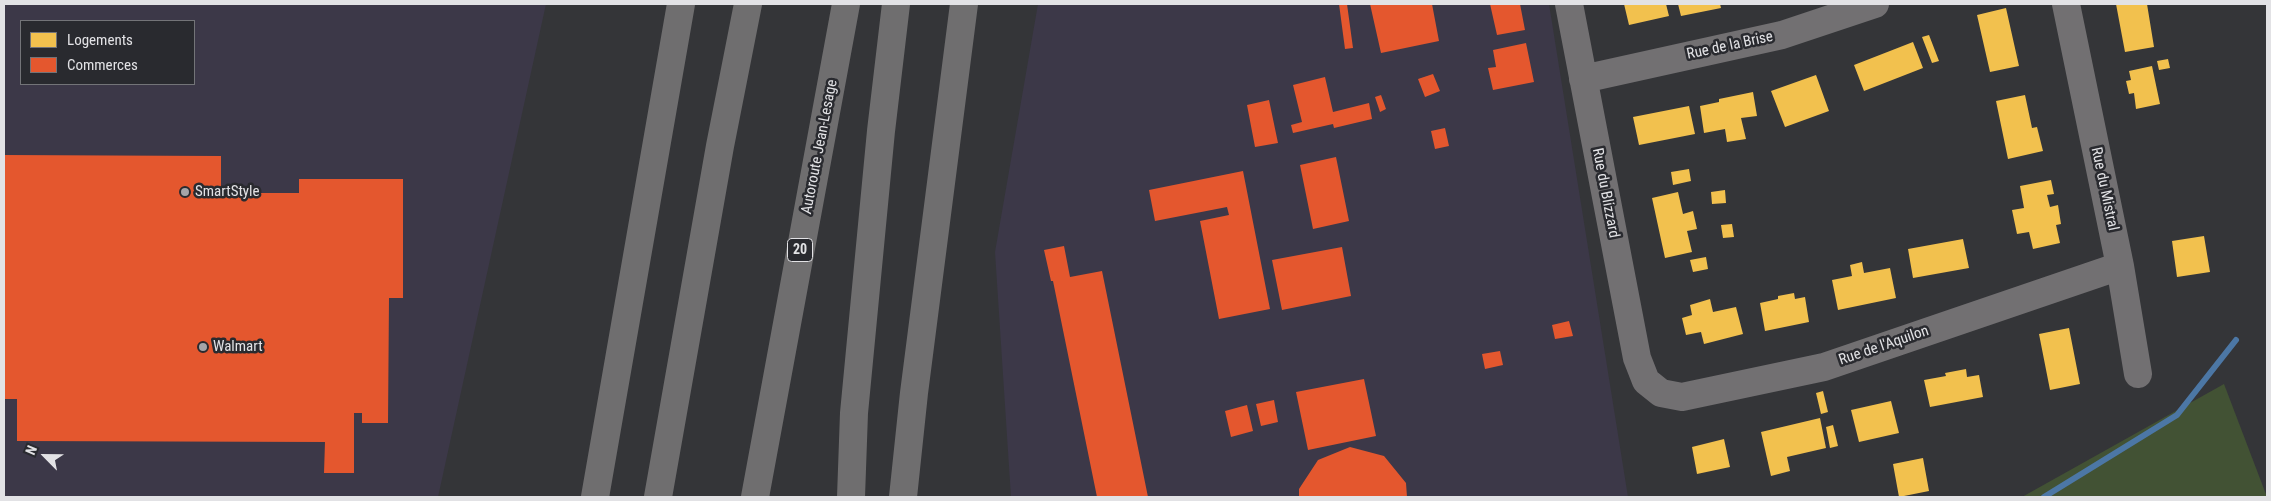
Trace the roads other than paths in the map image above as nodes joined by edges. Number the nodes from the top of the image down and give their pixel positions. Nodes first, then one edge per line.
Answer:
1 (681, 4) edge
2 (748, 4) edge
3 (846, 4) edge
4 (896, 4) edge
5 (964, 4) edge
6 (1569, 4) edge
7 (1875, 4) edge
8 (2066, 4) edge
9 (1583, 79) junction
10 (933, 248) junction
11 (2120, 266) junction
12 (2138, 374) dead end
13 (1646, 381) joint
14 (595, 497) edge
15 (658, 497) edge
16 (755, 497) edge
17 (851, 497) edge
18 (903, 497) edge
19 (922, 497) edge

1 - 14 highway
2 - 15 highway
3 - 16 highway, Autoroute Jean-Lesage / 20
4 - 17 highway
5 - 10 highway
6 - 9 street, Rue du Blizzard
7 - 9 street, Rue de la Brise
8 - 11 street, Rue du Mistral
9 - 13 street, Rue du Blizzard
10 - 18 highway
10 - 19 highway
11 - 12 street, Rue du Mistral
11 - 13 street, Rue de l'Aquilon

